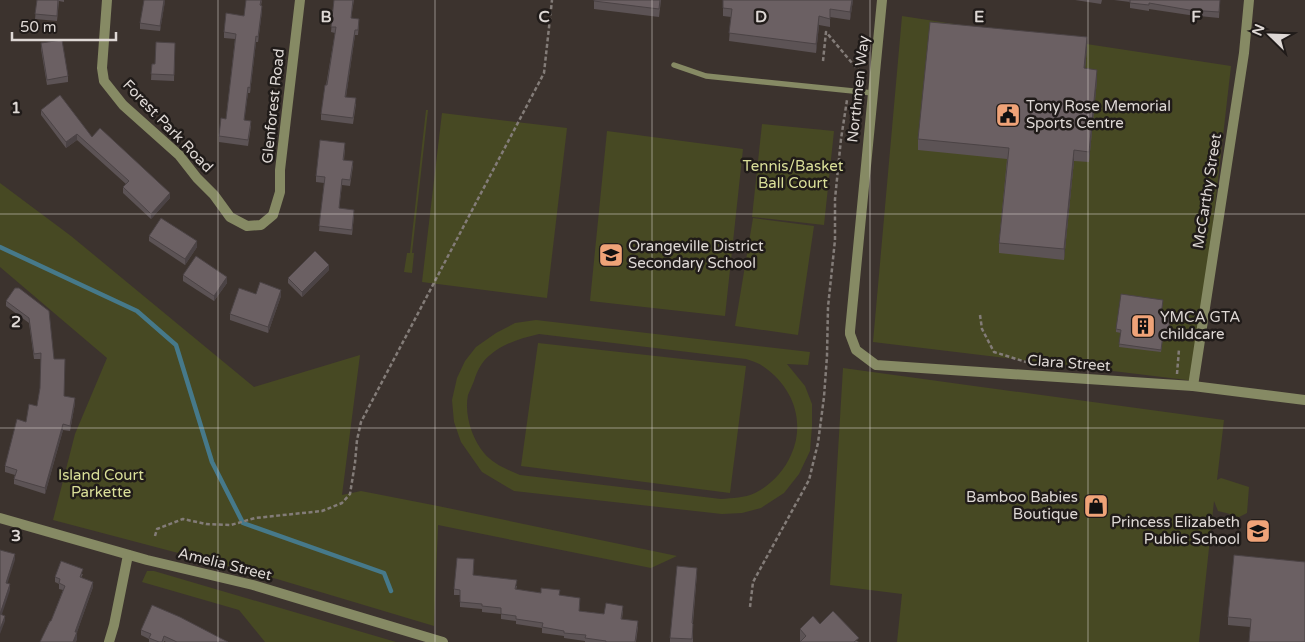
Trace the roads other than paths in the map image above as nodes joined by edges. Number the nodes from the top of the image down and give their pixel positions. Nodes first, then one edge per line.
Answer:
1 (107, 0) edge
2 (300, 0) edge
3 (882, 0) edge
4 (1249, 0) edge
5 (674, 65) dead end
6 (873, 91) junction
7 (273, 215) joint
8 (850, 331) joint
9 (1193, 386) junction
10 (1305, 400) edge
11 (0, 518) edge
12 (128, 555) junction
13 (109, 642) edge
14 (443, 642) edge

1 - 7 street, Forest Park Road
2 - 7 street, Glenforest Road
3 - 6 street, Northmen Way
4 - 9 street, McCarthy Street
5 - 6 lane
6 - 8 street, Northmen Way
8 - 9 street, Clara Street
9 - 10 street, Clara Street
11 - 12 street, Amelia Street
12 - 13 street
12 - 14 street, Amelia Street

